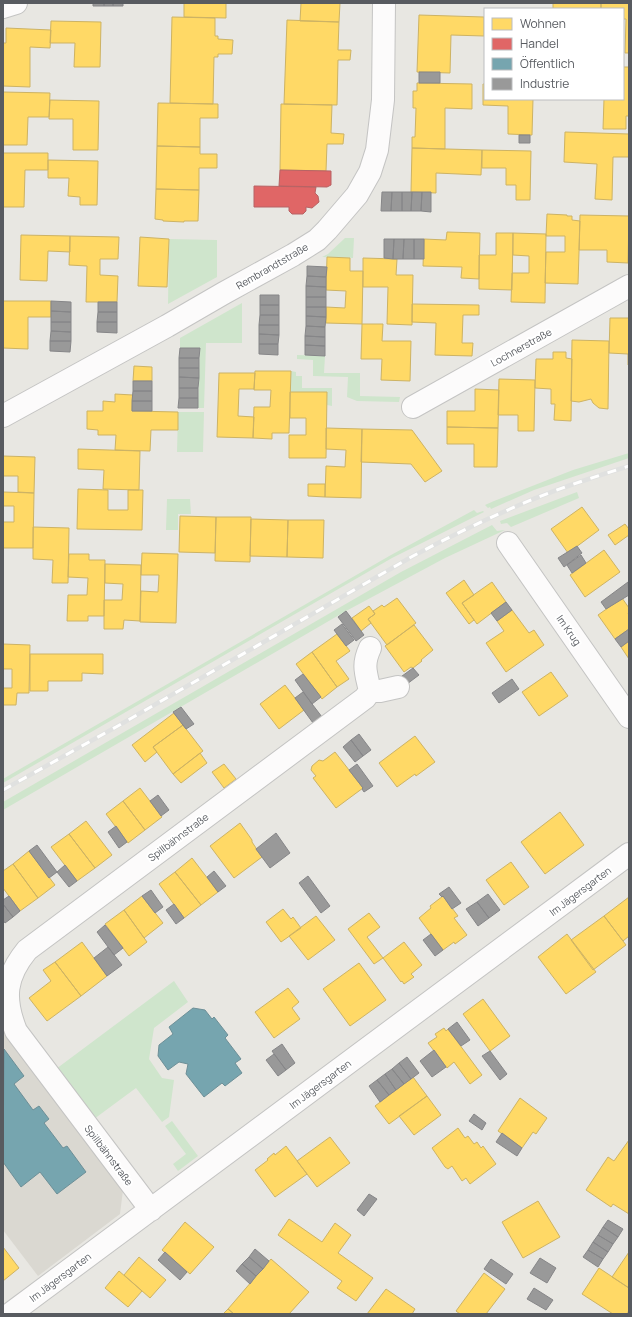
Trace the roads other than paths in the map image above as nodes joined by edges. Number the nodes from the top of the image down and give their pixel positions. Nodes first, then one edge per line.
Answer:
1 (16, 3) edge
2 (384, 3) edge
3 (3, 7) edge
4 (629, 286) edge
5 (413, 407) dead end
6 (3, 416) edge
7 (508, 543) dead end
8 (370, 648) dead end
9 (398, 687) dead end
10 (370, 691) junction
11 (629, 717) edge
12 (629, 854) edge
13 (5, 999) edge
14 (151, 1210) junction
15 (10, 1314) edge

1 - 3 street
2 - 6 street, Rembrandtstraße
4 - 5 street, Lochnerstraße
7 - 11 street, Im Krug
8 - 10 street
9 - 10 street
10 - 13 street, Spillbähnstraße
12 - 14 street, Im Jägersgarten
13 - 14 street, Spillbähnstraße
14 - 15 street, Im Jägersgarten

